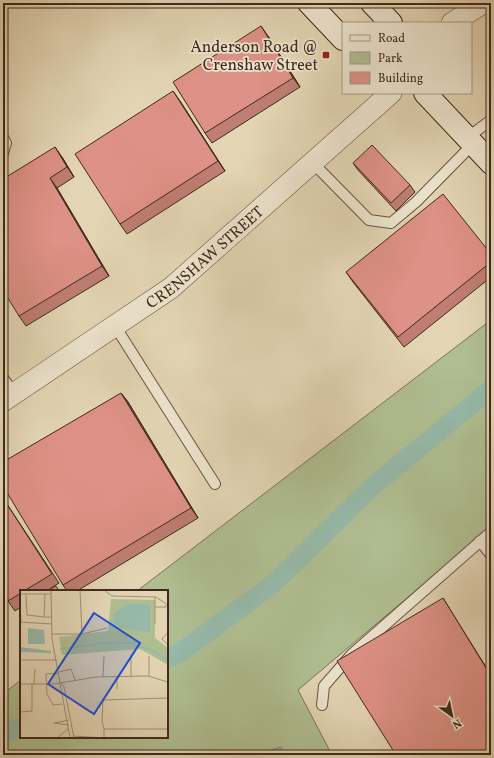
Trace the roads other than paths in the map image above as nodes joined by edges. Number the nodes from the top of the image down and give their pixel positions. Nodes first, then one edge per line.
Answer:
1 (309, 3) edge
2 (372, 3) edge
3 (483, 3) edge
4 (389, 22) edge
5 (454, 22) edge
6 (342, 38) edge
7 (390, 94) edge
8 (427, 94) edge
9 (491, 120) edge
10 (3, 138) edge
11 (470, 141) junction
12 (3, 153) edge
13 (314, 163) junction
14 (491, 163) edge
15 (114, 326) junction
16 (7, 391) edge
17 (214, 484) dead end
18 (491, 532) edge
19 (480, 541) junction
20 (491, 555) edge
21 (322, 705) dead end

1 - 6 main road
2 - 4 main road
3 - 5 street
7 - 13 street, CRENSHAW STREET
8 - 11 main road
9 - 11 lane
10 - 12 lane
11 - 13 lane
11 - 14 main road
13 - 15 street, CRENSHAW STREET
15 - 16 street, CRENSHAW STREET
15 - 17 lane
18 - 19 lane
19 - 20 lane
19 - 21 lane

